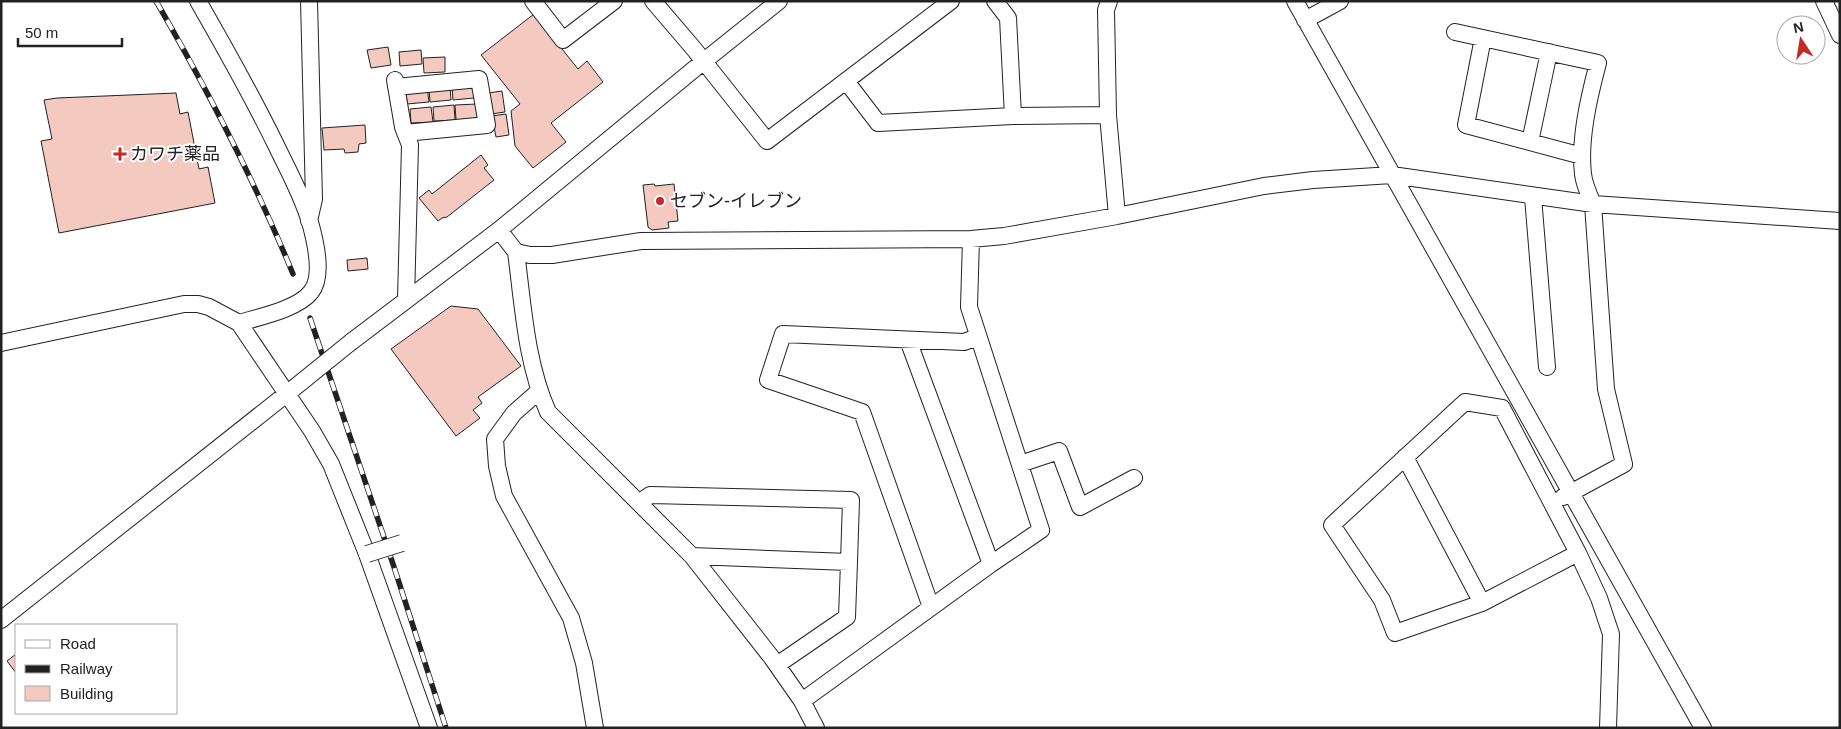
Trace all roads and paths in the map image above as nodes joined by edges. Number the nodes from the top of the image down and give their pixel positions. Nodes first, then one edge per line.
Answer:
1 (198, 1) edge
2 (309, 1) edge
3 (532, 1) edge
4 (614, 1) edge
5 (653, 1) edge
6 (779, 1) edge
7 (951, 1) edge
8 (995, 1) edge
9 (1109, 1) edge
10 (1295, 1) edge
11 (1340, 1) edge
12 (1824, 1) edge
13 (1305, 20) junction
14 (1455, 32) dead end
15 (1840, 36) edge
16 (1483, 38) junction
17 (1549, 52) junction
18 (704, 62) junction
19 (846, 81) junction
20 (1013, 116) junction
21 (1108, 116) junction
22 (405, 133) junction
23 (1530, 142) junction
24 (1582, 156) junction
25 (1392, 175) junction
26 (1533, 196) junction
27 (1593, 204) junction
28 (1117, 216) junction
29 (309, 221) junction
30 (1840, 221) edge
31 (499, 230) junction
32 (971, 239) junction
33 (516, 252) junction
34 (406, 300) junction
35 (239, 323) junction
36 (978, 337) junction
37 (908, 340) junction
38 (1, 343) edge
39 (1547, 368) dead end
40 (290, 391) junction
41 (539, 391) junction
42 (1405, 457) junction
43 (1020, 464) junction
44 (1134, 478) dead end
45 (1571, 492) junction
46 (1552, 502) junction
47 (639, 503) junction
48 (402, 543) dead end
49 (367, 554) junction
50 (1578, 554) junction
51 (692, 556) junction
52 (849, 562) junction
53 (991, 564) junction
54 (1482, 603) junction
55 (931, 607) junction
56 (1, 620) edge
57 (777, 665) junction
58 (802, 701) junction
59 (430, 728) edge
60 (595, 728) edge
61 (816, 728) edge
62 (1608, 728) edge
63 (1704, 728) edge

1 - 29 street
2 - 29 street
3 - 4 street
5 - 18 street
6 - 18 street
7 - 19 street
8 - 20 street
9 - 21 street
10 - 13 street
11 - 13 street
12 - 15 street
13 - 25 street
14 - 16 street
16 - 17 street
16 - 23 street
17 - 23 street
17 - 24 street
18 - 19 street
18 - 31 street
19 - 20 street
20 - 21 street
21 - 28 street
22 - 22 street
22 - 34 street
23 - 24 street
24 - 27 street
25 - 26 street
25 - 28 street
25 - 45 street
26 - 27 street
26 - 39 street
27 - 30 street
27 - 45 street
28 - 32 street
29 - 35 street
31 - 33 street
31 - 34 street
32 - 33 street
32 - 36 street
33 - 41 street
34 - 40 street, bridge
35 - 38 street
35 - 40 street
36 - 37 street
36 - 43 street
37 - 53 street
37 - 55 street
40 - 49 street
40 - 56 street
41 - 47 street
41 - 60 street
42 - 46 street
42 - 54 street
42 - 54 street
43 - 44 street
43 - 53 street
45 - 46 street
45 - 63 street
46 - 50 street
47 - 51 street
47 - 52 street
48 - 49 street, bridge
49 - 59 street
50 - 54 street
50 - 62 street
51 - 52 street
51 - 57 street
52 - 57 street
53 - 55 street
55 - 58 street
57 - 58 street
58 - 61 street

